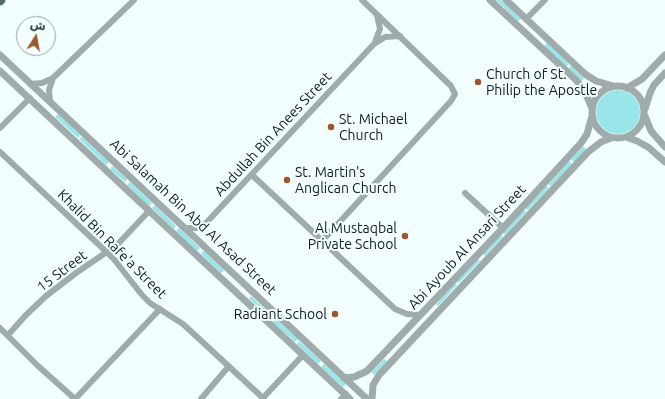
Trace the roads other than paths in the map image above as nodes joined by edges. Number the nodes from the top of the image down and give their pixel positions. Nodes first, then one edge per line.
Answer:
1 (134, 0) edge
2 (362, 0) edge
3 (490, 0) edge
4 (506, 0) edge
5 (545, 0) edge
6 (376, 13) junction
7 (526, 19) junction
8 (400, 36) junction
9 (374, 44) junction
10 (0, 55) edge
11 (665, 55) edge
12 (0, 71) edge
13 (665, 74) edge
14 (23, 77) junction
15 (53, 78) junction
16 (8, 79) junction
17 (30, 84) junction
18 (613, 86) junction
19 (628, 88) junction
20 (30, 98) junction
21 (50, 102) junction
22 (592, 108) junction
23 (644, 112) junction
24 (592, 116) junction
25 (0, 128) edge
26 (626, 137) junction
27 (611, 138) junction
28 (665, 147) edge
29 (0, 152) edge
30 (665, 162) edge
31 (252, 174) junction
32 (465, 193) dead end
33 (149, 211) junction
34 (184, 228) junction
35 (503, 228) junction
36 (323, 240) junction
37 (108, 253) junction
38 (427, 307) junction
39 (160, 309) junction
40 (420, 315) junction
41 (0, 328) edge
42 (8, 335) junction
43 (408, 343) junction
44 (303, 355) junction
45 (229, 366) junction
46 (344, 378) junction
47 (263, 398) edge
48 (346, 398) edge
49 (75, 399) edge
50 (201, 399) edge
51 (367, 399) edge
52 (372, 399) edge

1 - 15 street
2 - 6 street
3 - 22 street
4 - 7 street
5 - 7 street
6 - 8 street
6 - 9 street, Abdullah Bin Anees Street
7 - 18 street
8 - 9 street, Abdullah Bin Anees Street
8 - 36 street
9 - 31 street, Abdullah Bin Anees Street
10 - 14 street, Abi Salamah Bin Abd Al Asad Street
11 - 19 street
12 - 16 street, Abi Salamah Bin Abd Al Asad Street
13 - 23 street
14 - 16 street
14 - 17 street, Abi Salamah Bin Abd Al Asad Street
15 - 17 street
15 - 21 street
16 - 20 street, Abi Salamah Bin Abd Al Asad Street
17 - 21 street, Abi Salamah Bin Abd Al Asad Street
18 - 19 street
18 - 22 street
19 - 23 street
20 - 25 street
20 - 33 street, Abi Salamah Bin Abd Al Asad Street
21 - 34 street, Abi Salamah Bin Abd Al Asad Street
22 - 24 street
23 - 26 street
23 - 28 street
24 - 27 street
24 - 35 street, Abi Ayoub Al Ansari Street
26 - 27 street
26 - 30 street
27 - 43 street, Abi Ayoub Al Ansari Street
29 - 37 street, Khalid Bin Rafe'a Street
31 - 34 street, Abdullah Bin Anees Street
31 - 36 street
32 - 35 street
33 - 37 street, 15 Street
33 - 44 street, Abi Salamah Bin Abd Al Asad Street
34 - 46 street, Abi Salamah Bin Abd Al Asad Street
35 - 38 street, Abi Ayoub Al Ansari Street
36 - 40 street
37 - 39 street, Khalid Bin Rafe'a Street
37 - 42 street, 15 Street
38 - 40 street, Abi Ayoub Al Ansari Street
38 - 43 street
39 - 45 street, Khalid Bin Rafe'a Street
39 - 49 street
40 - 46 street, Abi Ayoub Al Ansari Street
41 - 42 street
42 - 49 street
43 - 52 street, Abi Ayoub Al Ansari Street
44 - 47 street
44 - 48 street, Abi Salamah Bin Abd Al Asad Street
45 - 47 street, Khalid Bin Rafe'a Street
45 - 50 street
46 - 51 street, Abi Salamah Bin Abd Al Asad Street

